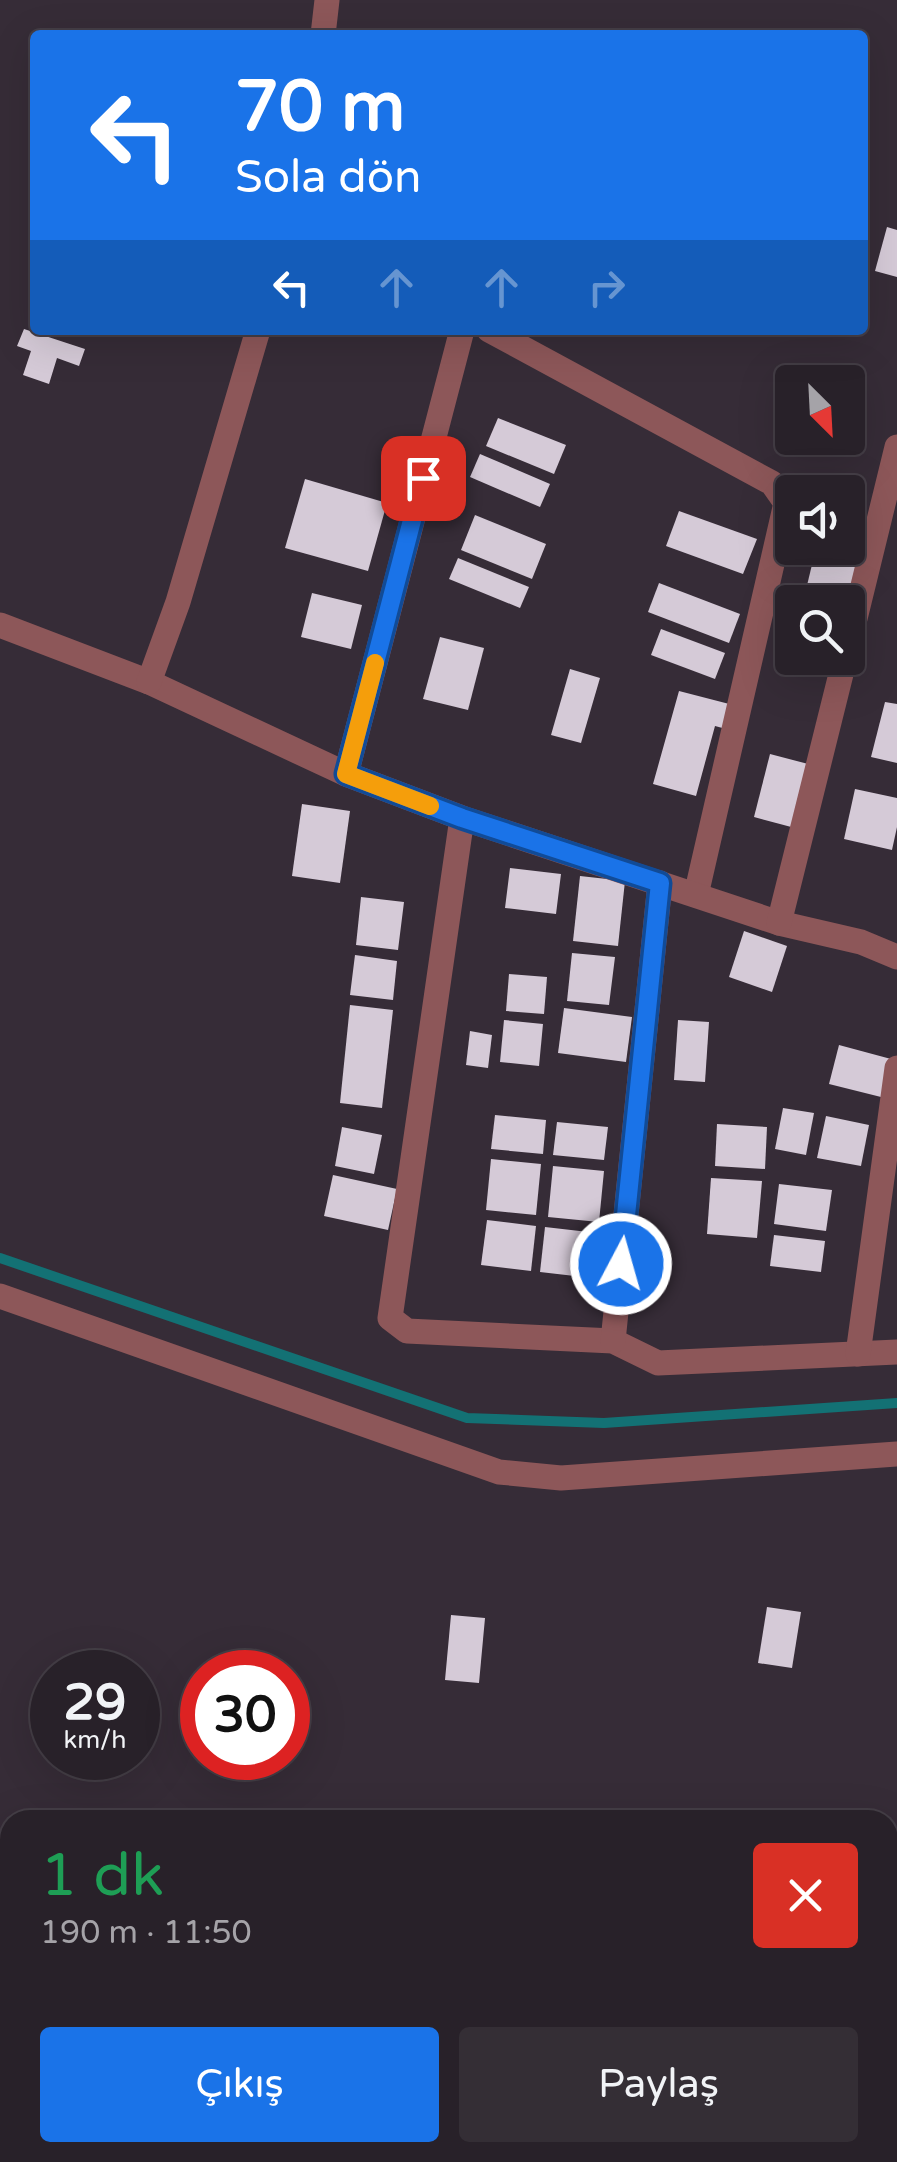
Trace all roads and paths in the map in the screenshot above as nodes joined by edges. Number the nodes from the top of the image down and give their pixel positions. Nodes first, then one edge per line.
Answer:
1 (328, 0) edge
2 (324, 30) edge
3 (257, 335) edge
4 (461, 335) edge
5 (498, 335) edge
6 (897, 447) edge
7 (863, 585) edge
8 (0, 625) edge
9 (841, 675) edge
10 (148, 682) junction
11 (346, 774) junction
12 (462, 818) junction
13 (660, 883) junction
14 (696, 895) junction
15 (780, 923) junction
16 (897, 956) edge
17 (897, 1068) edge
18 (0, 1296) edge
19 (613, 1340) junction
20 (897, 1352) edge
21 (858, 1354) junction
22 (897, 1454) edge

1 - 2 street
3 - 10 street
4 - 11 street
5 - 14 street
6 - 7 street
8 - 10 street
9 - 15 street
10 - 11 street
11 - 12 street
12 - 13 street
12 - 19 street
13 - 14 street
13 - 19 street
14 - 15 street
15 - 16 street
17 - 21 street
18 - 22 street
19 - 21 street
20 - 21 street

